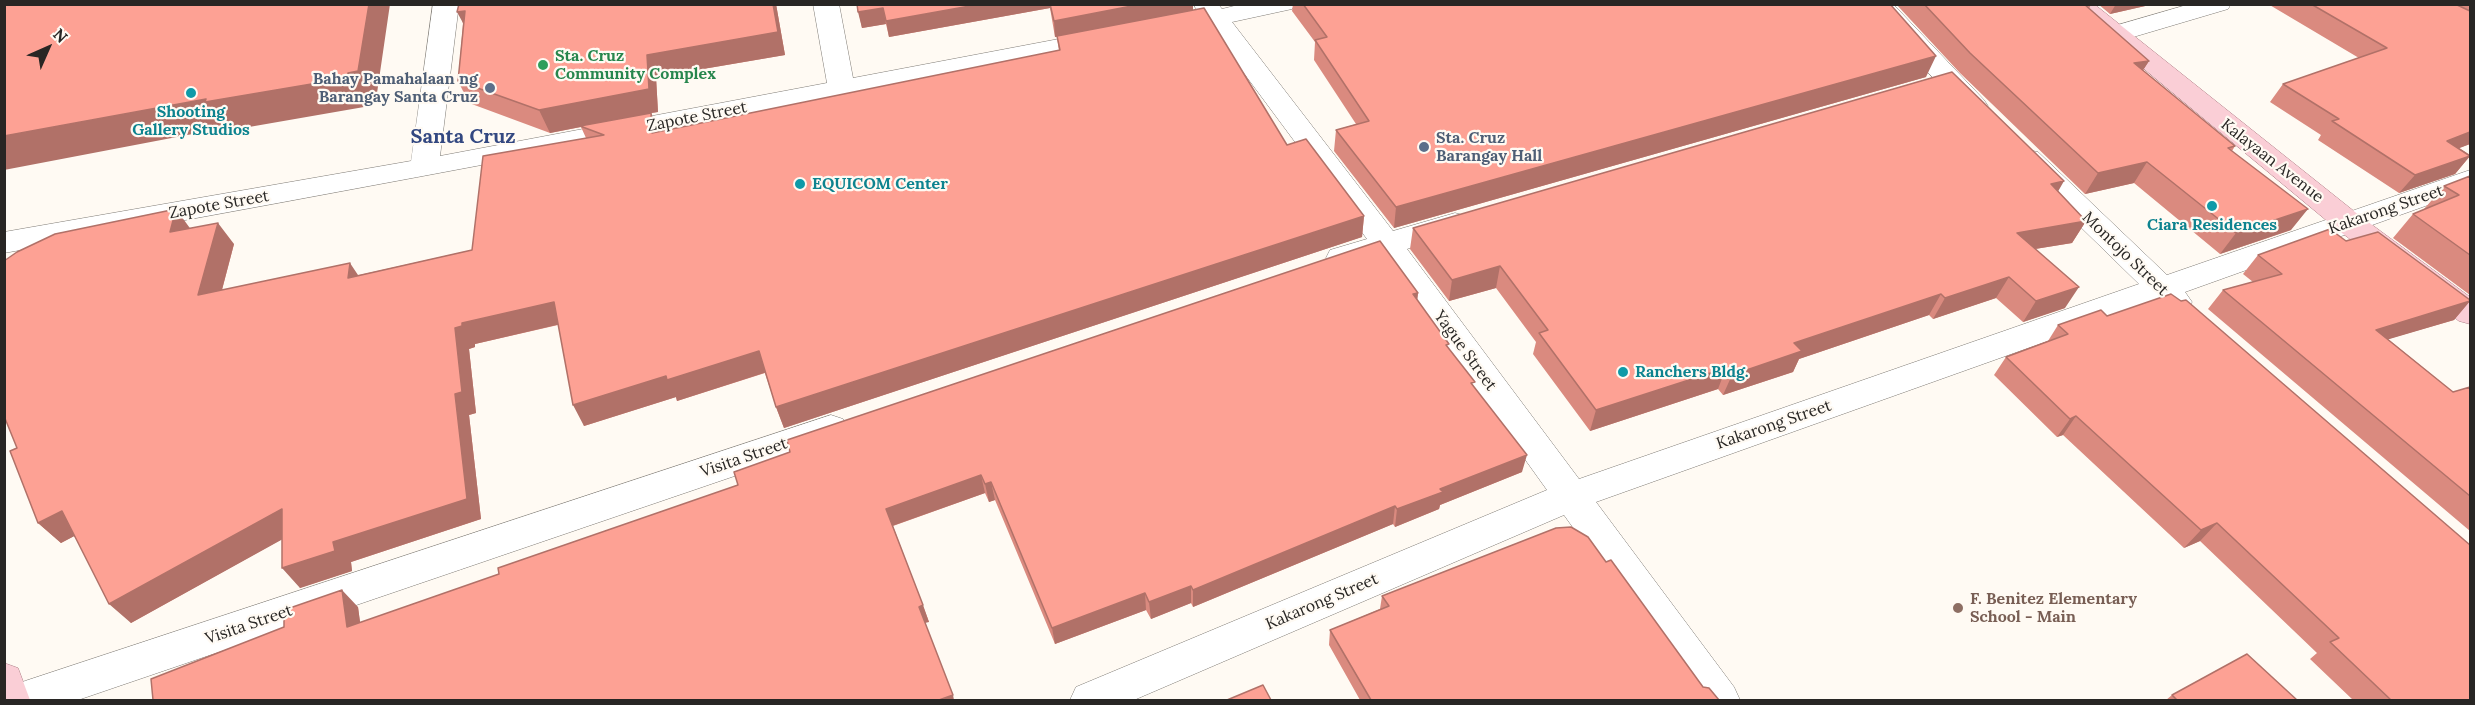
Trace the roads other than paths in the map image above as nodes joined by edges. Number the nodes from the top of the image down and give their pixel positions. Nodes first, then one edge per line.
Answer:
1 (446, 4) edge
2 (826, 4) edge
3 (1283, 4) edge
4 (1878, 4) edge
5 (2078, 4) edge
6 (2219, 4) edge
7 (1210, 11) edge
8 (2113, 35) junction
9 (1948, 81) junction
10 (842, 89) junction
11 (1914, 91) edge
12 (424, 168) junction
13 (2470, 180) edge
14 (1490, 213) edge
15 (2349, 223) junction
16 (4, 243) edge
17 (1386, 243) junction
18 (1307, 269) edge
19 (2162, 290) junction
20 (2470, 313) edge
21 (2198, 321) edge
22 (864, 417) edge
23 (1570, 496) junction
24 (4, 681) edge
25 (10, 700) edge
26 (25, 700) edge
27 (1090, 700) edge
28 (1720, 700) edge

1 - 12 street
2 - 10 street
3 - 7 street, Zapote Street
4 - 9 street, Montojo Street
5 - 8 main road, Kalayaan Avenue
6 - 8 street
7 - 10 street, Zapote Street
7 - 17 street, Yague Street
8 - 15 main road, Kalayaan Avenue
9 - 11 street
9 - 19 street, Montojo Street
10 - 12 street, Zapote Street
12 - 16 street, Zapote Street
13 - 15 street, Kakarong Street
14 - 17 street
15 - 19 street, Kakarong Street
15 - 20 main road, Kalayaan Avenue
17 - 18 street
17 - 23 street, Yague Street
19 - 21 street, Montojo Street
19 - 23 street, Kakarong Street
22 - 26 street, Visita Street
23 - 27 street, Kakarong Street
23 - 28 street, Yague Street
24 - 25 main road

